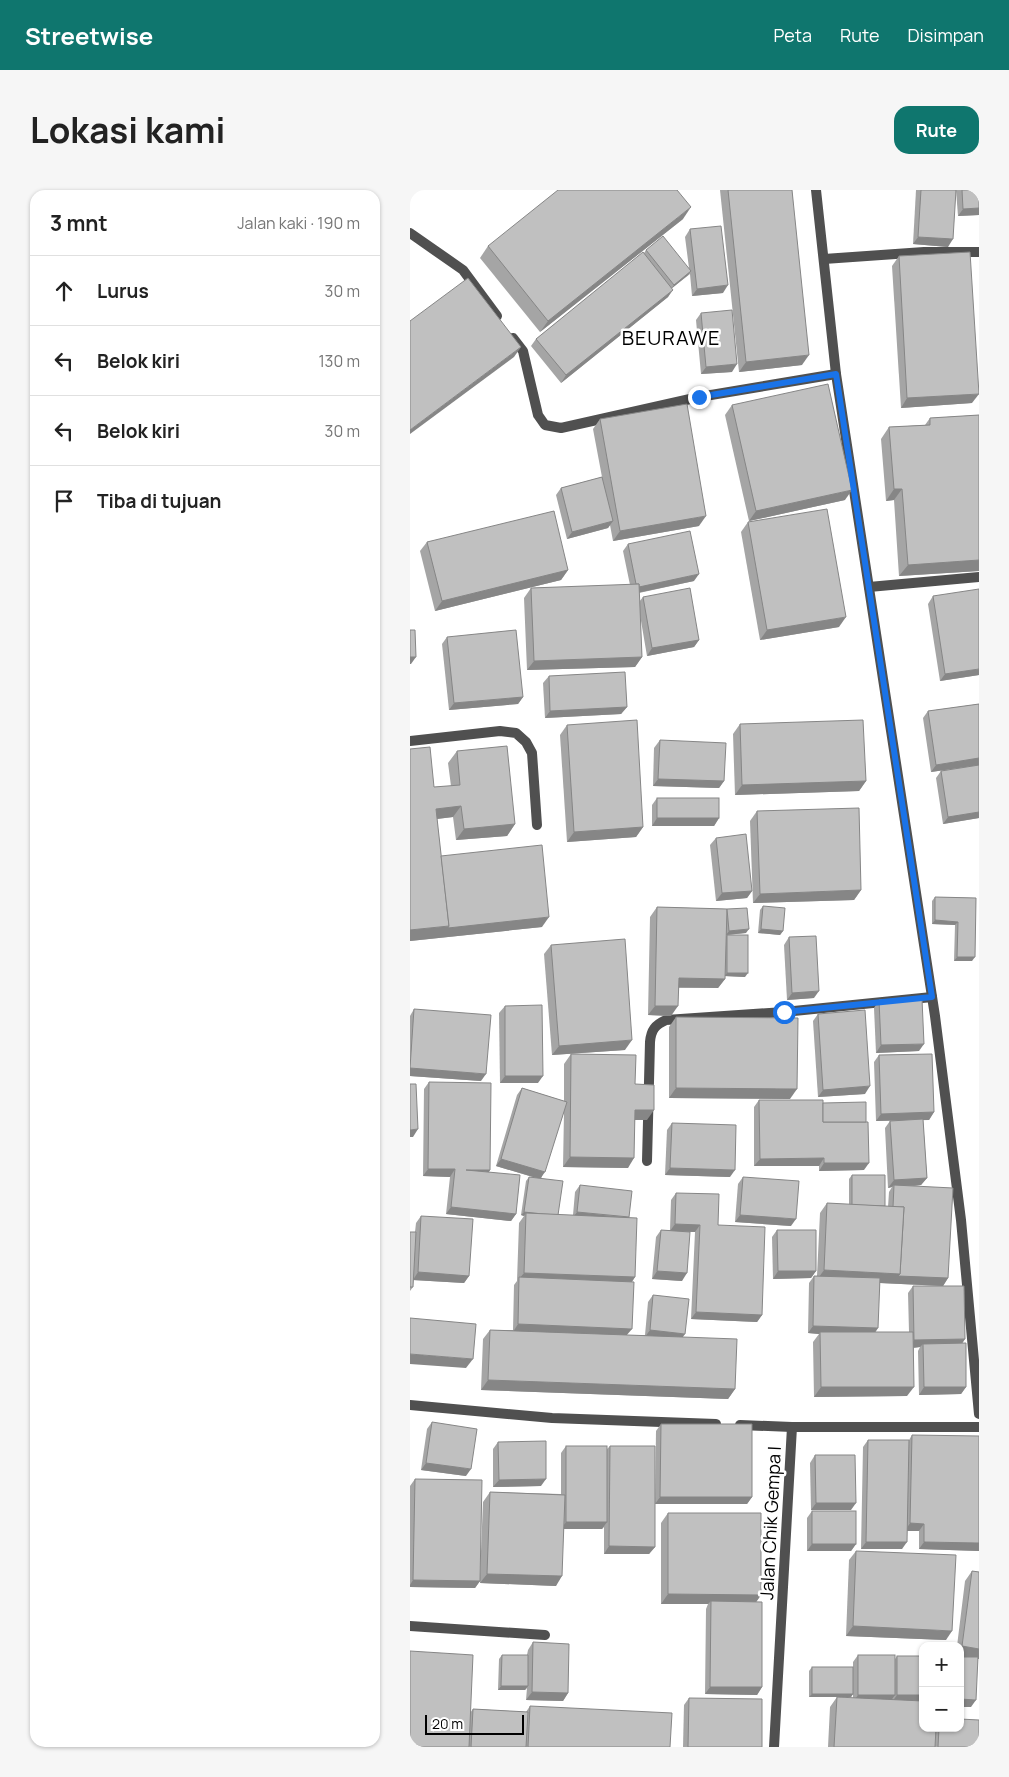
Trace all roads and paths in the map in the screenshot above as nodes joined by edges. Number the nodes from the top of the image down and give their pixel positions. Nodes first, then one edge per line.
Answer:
1 (816, 190) edge
2 (410, 233) edge
3 (979, 252) edge
4 (824, 259) junction
5 (836, 374) junction
6 (979, 577) edge
7 (869, 587) junction
8 (410, 741) edge
9 (537, 825) dead end
10 (932, 997) junction
11 (647, 1161) dead end
12 (410, 1405) edge
13 (979, 1414) edge
14 (792, 1427) junction
15 (979, 1427) edge
16 (410, 1626) edge
17 (545, 1635) dead end
18 (774, 1747) edge

1 - 4 street
2 - 5 street
3 - 4 street
4 - 5 street
5 - 7 street
6 - 7 street
7 - 10 street
8 - 9 street
10 - 11 street
10 - 13 street
12 - 14 street
14 - 15 street, Jalan Chik Gempa I
14 - 18 street, Jalan Chik Gempa I
16 - 17 street

